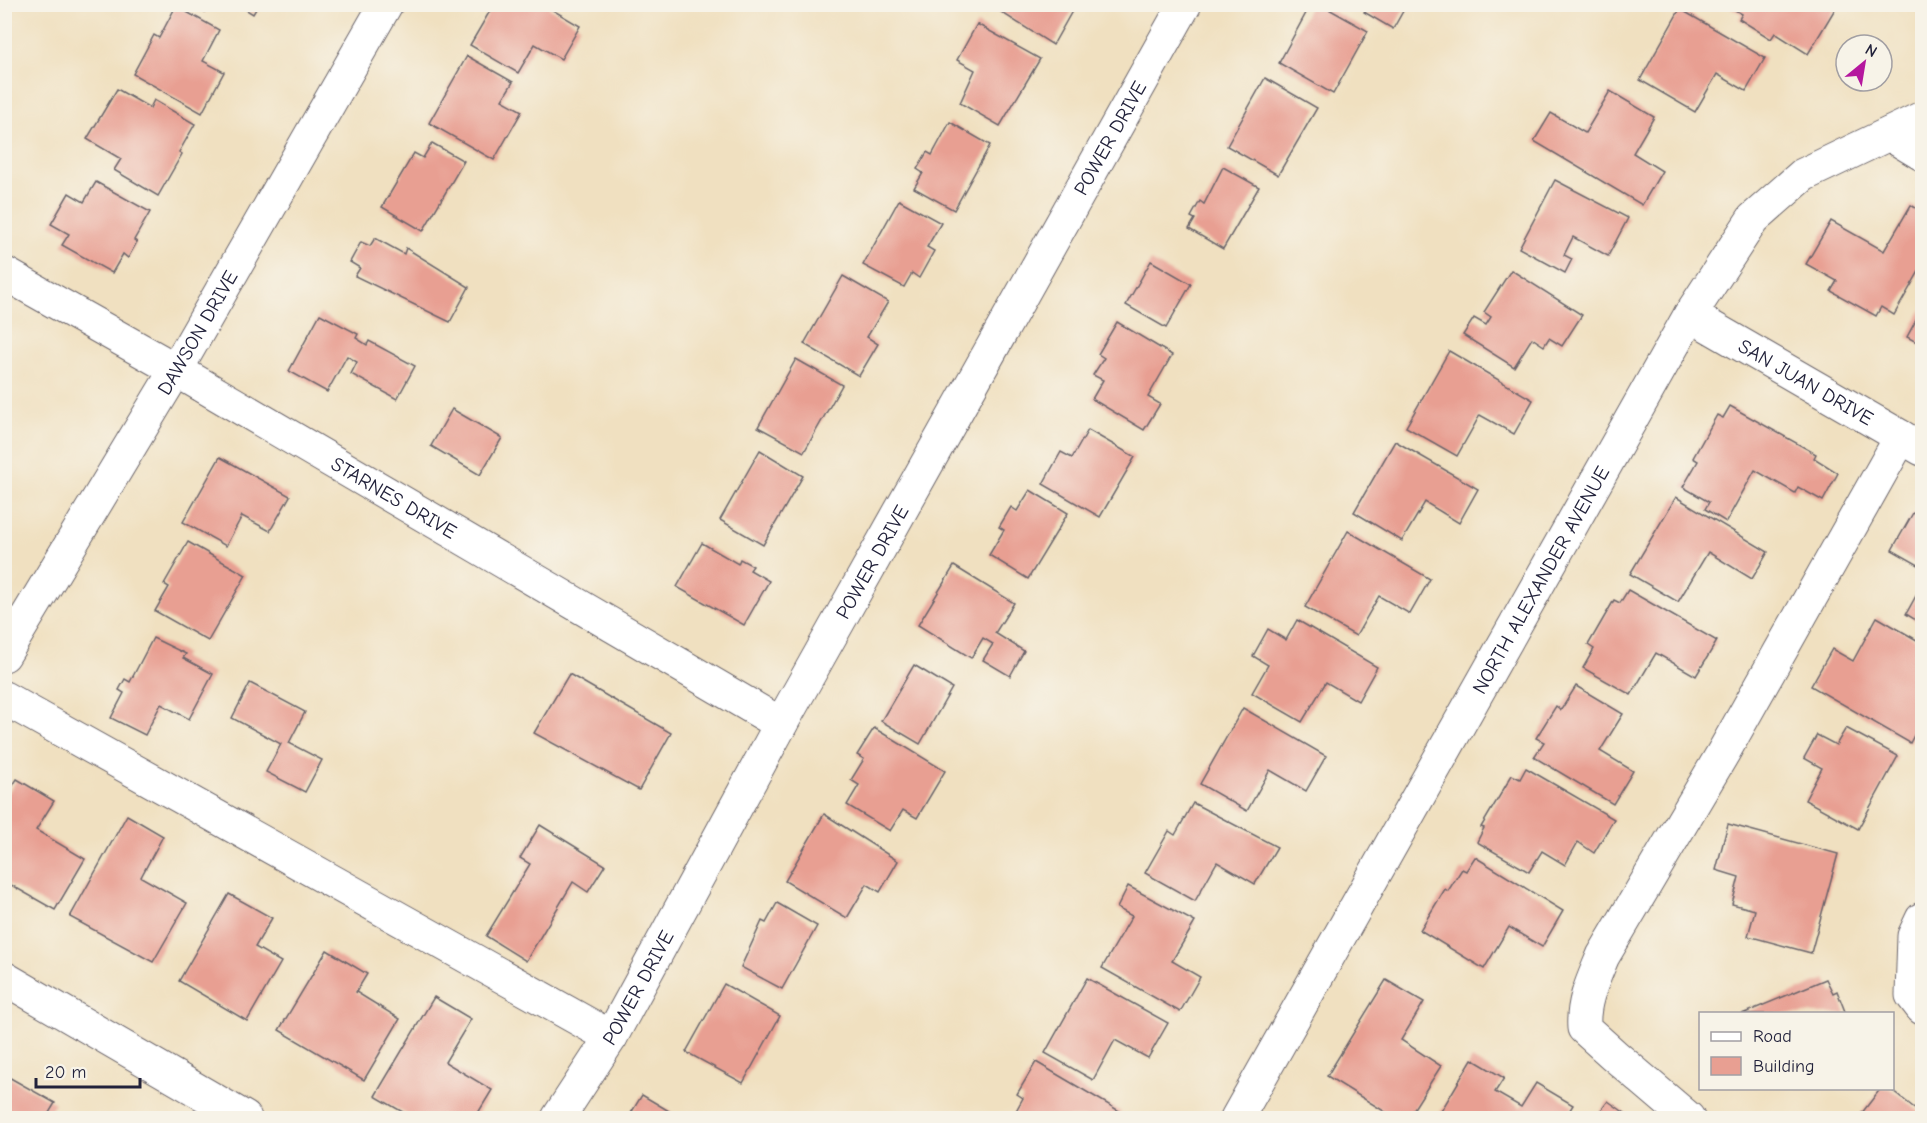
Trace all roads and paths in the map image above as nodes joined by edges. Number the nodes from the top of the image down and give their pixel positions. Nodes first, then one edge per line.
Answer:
1 (386, 4) edge
2 (1185, 4) edge
3 (1923, 118) edge
4 (1889, 134) junction
5 (1923, 153) edge
6 (4, 273) edge
7 (1690, 315) junction
8 (176, 370) junction
9 (1912, 443) edge
10 (4, 655) edge
11 (4, 698) edge
12 (781, 724) junction
13 (1923, 919) edge
14 (4, 978) edge
15 (1923, 1008) edge
16 (611, 1037) junction
17 (245, 1119) edge
18 (558, 1119) edge
19 (1237, 1119) edge
20 (1688, 1119) edge

1 - 8 street, DAWSON DRIVE
2 - 12 street, POWER DRIVE
3 - 4 street, NORTH ALEXANDER AVENUE
4 - 5 street
4 - 7 street, NORTH ALEXANDER AVENUE
6 - 8 street, STARNES DRIVE
7 - 9 street, SAN JUAN DRIVE
7 - 19 street, NORTH ALEXANDER AVENUE
8 - 10 street, DAWSON DRIVE
8 - 12 street, STARNES DRIVE
9 - 20 street
11 - 16 street
12 - 16 street, POWER DRIVE
13 - 15 street
14 - 17 street
16 - 18 street, POWER DRIVE

